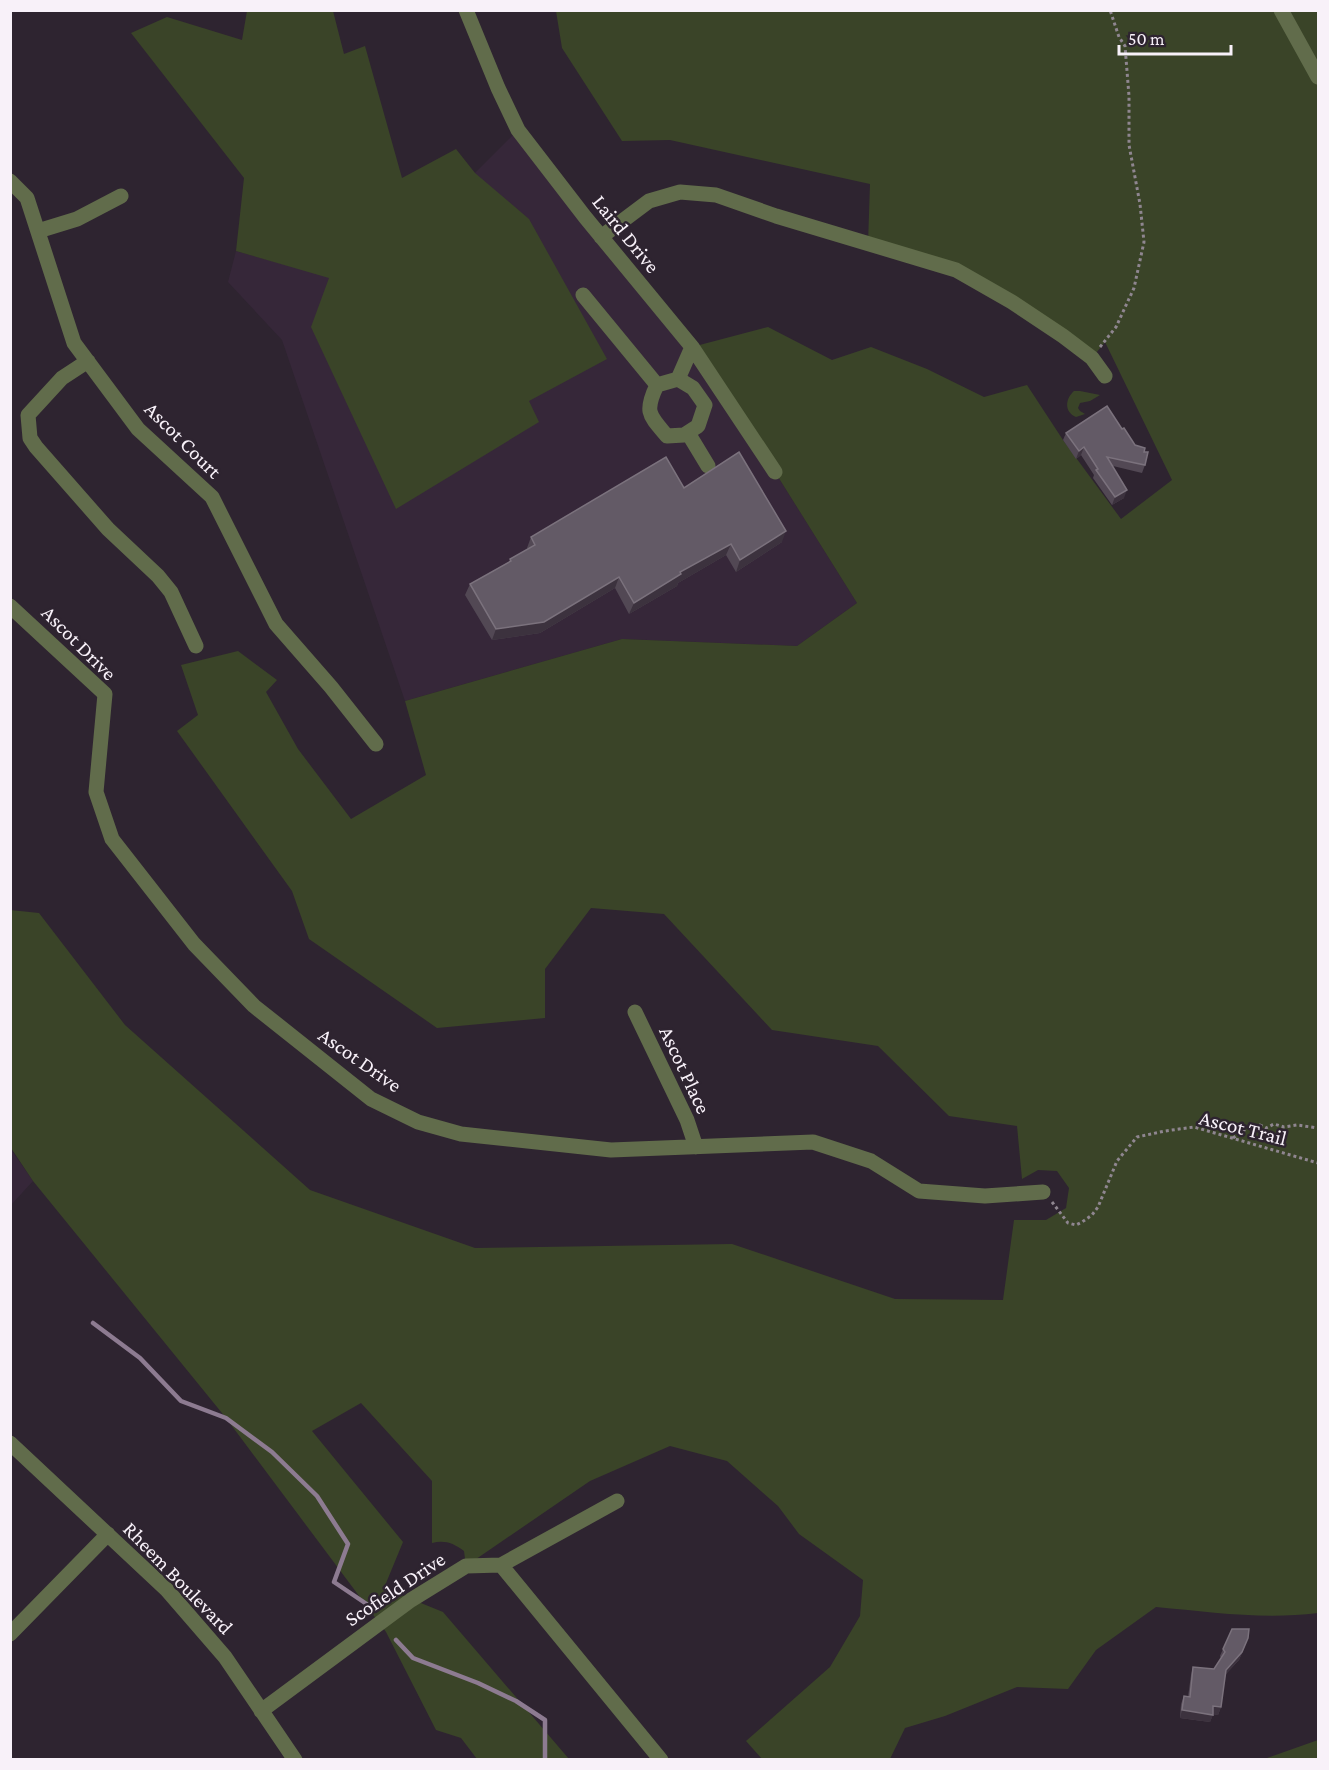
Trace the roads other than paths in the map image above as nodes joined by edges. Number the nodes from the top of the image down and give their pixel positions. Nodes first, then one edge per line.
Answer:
1 (466, 10) edge
2 (1281, 10) edge
3 (1318, 77) edge
4 (10, 180) edge
5 (121, 196) dead end
6 (38, 231) junction
7 (601, 237) junction
8 (583, 296) dead end
9 (692, 347) junction
10 (88, 361) junction
11 (1105, 376) dead end
12 (678, 379) junction
13 (657, 385) junction
14 (688, 433) junction
15 (708, 466) dead end
16 (775, 472) dead end
17 (10, 606) edge
18 (196, 646) dead end
19 (376, 744) dead end
20 (634, 1012) dead end
21 (696, 1147) junction
22 (1043, 1192) road end
23 (10, 1443) edge
24 (617, 1501) dead end
25 (108, 1534) junction
26 (501, 1565) junction
27 (10, 1634) edge
28 (261, 1711) junction
29 (295, 1760) edge
30 (661, 1760) edge

1 - 7 street, Laird Drive
2 - 3 street
4 - 6 street, Ascot Court
5 - 6 street
6 - 10 street, Ascot Court
7 - 9 street, Laird Drive
7 - 11 street
8 - 13 street
9 - 12 street
9 - 16 street, Laird Drive
10 - 18 street
10 - 19 street, Ascot Court
12 - 13 street
12 - 14 street
13 - 14 street
14 - 15 street
17 - 21 street, Ascot Drive
20 - 21 street, Ascot Place
21 - 22 street, Ascot Drive
23 - 25 street, Rheem Boulevard
24 - 26 street
25 - 27 street
25 - 28 street, Rheem Boulevard
26 - 28 street, Scofield Drive
26 - 30 street
28 - 29 street, Rheem Boulevard

